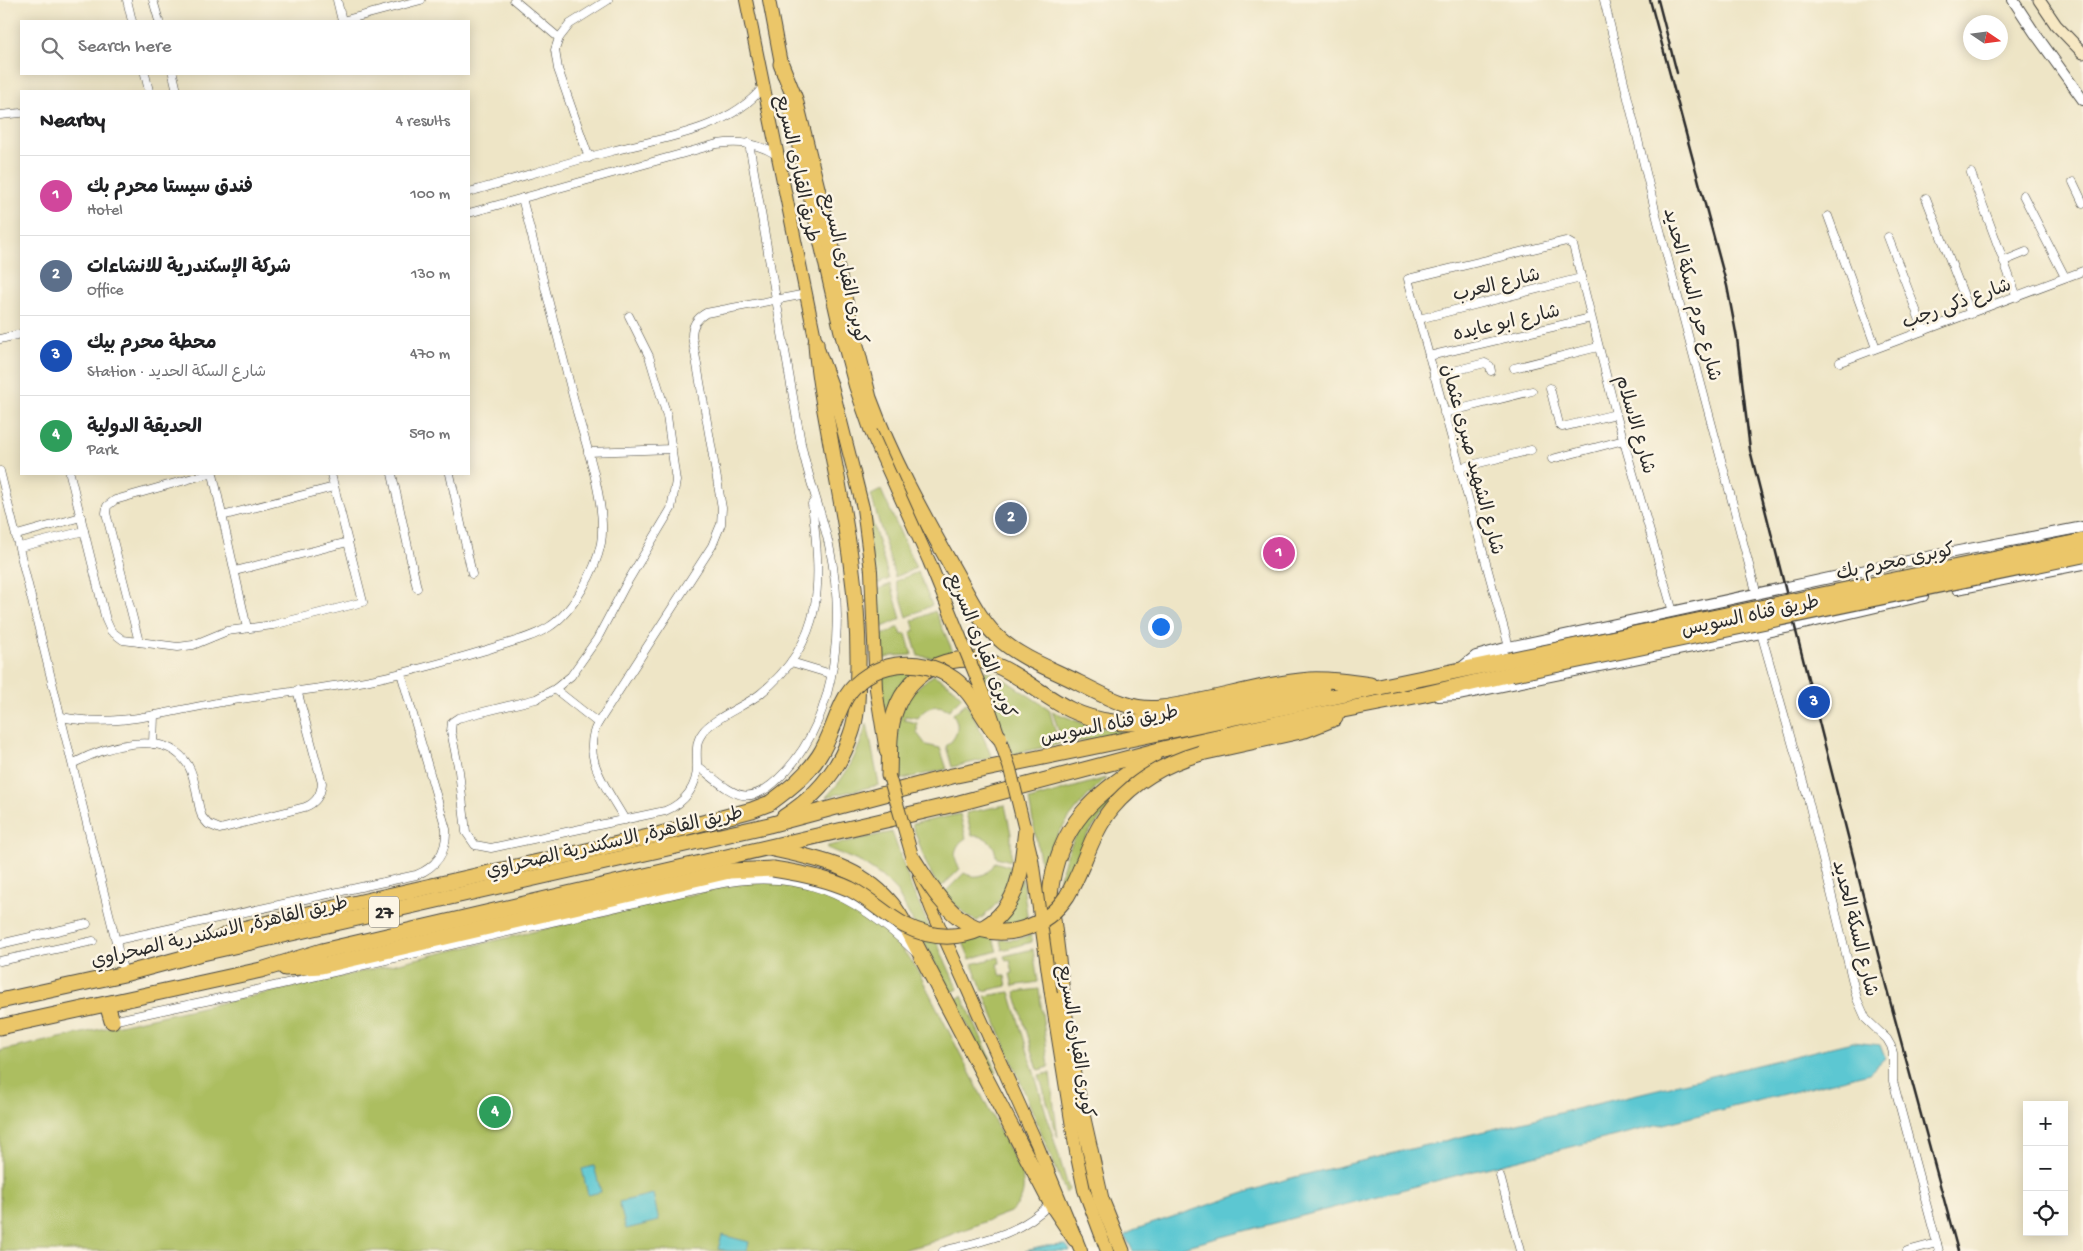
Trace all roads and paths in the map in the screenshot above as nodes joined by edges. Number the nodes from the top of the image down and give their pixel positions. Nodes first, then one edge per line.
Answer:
1 (127, 0) edge
2 (153, 0) edge
3 (337, 0) edge
4 (421, 0) edge
5 (514, 0) edge
6 (608, 0) edge
7 (746, 0) edge
8 (769, 0) edge
9 (1604, 0) edge
10 (2014, 0) edge
11 (2039, 0) edge
12 (132, 20) edge
13 (159, 20) edge
14 (342, 20) edge
15 (346, 20) edge
16 (559, 38) junction
17 (2083, 53) edge
18 (781, 64) junction
19 (145, 75) edge
20 (172, 75) edge
21 (763, 87) junction
22 (149, 90) edge
23 (177, 90) edge
24 (2083, 100) edge
25 (20, 113) edge
26 (0, 115) edge
27 (749, 143) junction
28 (777, 155) junction
29 (589, 158) junction
30 (1971, 172) dead end
31 (2072, 182) dead end
32 (470, 192) edge
33 (2023, 194) dead end
34 (522, 198) junction
35 (1926, 198) dead end
36 (2083, 202) edge
37 (470, 213) edge
38 (1828, 216) dead end
39 (1888, 237) dead end
40 (2026, 252) dead end
41 (2004, 261) junction
42 (2083, 270) edge
43 (2065, 277) junction
44 (1581, 278) junction
45 (1408, 279) joint
46 (806, 294) junction
47 (2017, 297) junction
48 (777, 300) junction
49 (1971, 314) junction
50 (629, 316) dead end
51 (1591, 318) junction
52 (1419, 319) junction
53 (1924, 331) junction
54 (20, 334) edge
55 (0, 339) edge
56 (816, 343) junction
57 (1598, 347) junction
58 (1876, 348) junction
59 (1429, 356) junction
60 (1840, 362) dead end
61 (1514, 368) dead end
62 (1491, 371) dead end
63 (1434, 376) junction
64 (1550, 388) dead end
65 (1532, 391) dead end
66 (1444, 413) junction
67 (1616, 414) junction
68 (1624, 440) junction
69 (672, 449) junction
70 (1531, 450) dead end
71 (588, 452) junction
72 (1552, 459) dead end
73 (1459, 468) junction
74 (0, 471) edge
75 (70, 475) edge
76 (202, 475) edge
77 (213, 475) edge
78 (331, 475) edge
79 (392, 475) edge
80 (450, 475) edge
81 (334, 488) junction
82 (815, 500) junction
83 (222, 516) junction
84 (81, 517) junction
85 (2083, 527) edge
86 (84, 531) junction
87 (17, 535) junction
88 (2083, 541) edge
89 (348, 542) junction
90 (20, 547) junction
91 (2083, 555) edge
92 (2083, 564) edge
93 (235, 571) junction
94 (472, 574) dead end
95 (417, 588) dead end
96 (1757, 595) junction
97 (1673, 612) junction
98 (247, 628) junction
99 (1761, 632) junction
100 (139, 642) junction
101 (1510, 660) junction
102 (791, 662) junction
103 (401, 673) junction
104 (831, 674) junction
105 (1346, 681) junction
106 (1379, 686) junction
107 (555, 689) junction
108 (297, 690) junction
109 (1425, 694) junction
110 (1352, 709) junction
111 (154, 715) junction
112 (62, 717) junction
113 (598, 723) junction
114 (1000, 738) junction
115 (153, 744) junction
116 (1167, 748) junction
117 (74, 764) junction
118 (698, 766) junction
119 (889, 776) junction
120 (625, 820) junction
121 (770, 825) junction
122 (1026, 830) junction
123 (765, 847) junction
124 (913, 860) junction
125 (87, 924) dead end
126 (117, 940) junction
127 (93, 941) dead end
128 (0, 944) edge
129 (198, 954) junction
130 (0, 960) edge
131 (925, 962) junction
132 (273, 967) junction
133 (124, 974) junction
134 (0, 1001) edge
135 (107, 1004) junction
136 (112, 1021) joint
137 (0, 1027) edge
138 (1500, 1176) dead end
139 (1051, 1202) junction
140 (1078, 1245) edge
141 (1938, 1247) edge
142 (943, 1251) edge
143 (1107, 1251) edge
144 (1122, 1251) edge
145 (1520, 1251) edge
146 (1907, 1251) edge

1 - 12 street
2 - 13 street
3 - 14 street
4 - 15 street
5 - 16 street
6 - 16 street
7 - 21 highway, طريق القبارى السريع
8 - 18 highway
9 - 96 street, شارع حرم السكة الحديد
10 - 24 street
11 - 17 main road
16 - 29 street
18 - 105 highway
18 - 114 highway, كوبرى القبارى السريع, bridge
19 - 22 street
20 - 23 street
21 - 28 highway, طريق القبارى السريع
21 - 29 street
25 - 26 street
27 - 28 street
27 - 34 street
27 - 48 street
28 - 46 highway, طريق القبارى السريع
29 - 32 street
30 - 41 street
31 - 36 street
33 - 43 street
34 - 37 street
34 - 71 street
35 - 49 street
38 - 58 street
39 - 53 street
40 - 41 street
41 - 47 street
42 - 43 street, شارع ذكى رجب
43 - 47 street, شارع ذكى رجب
44 - 45 street, شارع الاسلام
44 - 51 street, شارع الاسلام
44 - 52 street, شارع العرب
45 - 52 street, شارع الشهيد صبرى عثمان
46 - 48 street
46 - 56 highway, طريق القبارى السريع
47 - 49 street, شارع ذكى رجب
48 - 82 street
48 - 113 street
49 - 53 street, شارع ذكى رجب
50 - 69 street
51 - 57 street, شارع الاسلام
51 - 59 street, شارع ابو عايده
52 - 59 street, شارع الشهيد صبرى عثمان
53 - 58 street, شارع ذكى رجب
54 - 55 street
56 - 119 highway
56 - 121 highway
57 - 61 street
57 - 67 street, شارع الاسلام
58 - 60 street, شارع ذكى رجب
59 - 63 street, شارع الشهيد صبرى عثمان
62 - 63 street
63 - 66 street, شارع الشهيد صبرى عثمان
64 - 67 street
65 - 66 street
66 - 73 street, شارع الشهيد صبرى عثمان
67 - 68 street, شارع الاسلام
68 - 72 street
68 - 97 street, شارع الاسلام
69 - 71 street
69 - 107 street
70 - 73 street
71 - 103 street
73 - 101 street, شارع الشهيد صبرى عثمان
74 - 87 street
75 - 84 street
76 - 100 street
77 - 83 street
78 - 81 street
79 - 95 street
80 - 94 street
81 - 83 street
81 - 89 street
82 - 102 street
82 - 104 street
83 - 93 street
84 - 86 street
84 - 87 street
85 - 96 street, طريق قناه السويس
86 - 90 street
86 - 100 street
87 - 90 street
88 - 101 highway, كوبرى محرم بك, bridge
89 - 93 street
89 - 98 street
90 - 112 street
91 - 101 highway, كوبرى محرم بك, bridge
92 - 99 street, طريق قناه السويس
93 - 98 street
96 - 97 street, طريق قناه السويس
97 - 101 street, طريق قناه السويس
98 - 100 street
99 - 109 street, طريق قناه السويس
99 - 141 street, شارع السكة الحديد
101 - 106 highway, طريق قناه السويس
101 - 109 highway, طريق قناه السويس
102 - 104 street
102 - 118 street
103 - 108 street
103 - 126 street
104 - 118 street
105 - 106 highway
105 - 119 highway, bridge
106 - 121 highway, طريق قناه السويس
107 - 113 street
107 - 120 street
108 - 111 street
108 - 115 street
109 - 110 highway, طريق قناه السويس
110 - 116 highway, طريق قناه السويس
110 - 124 highway, bridge
111 - 112 street
111 - 115 street
112 - 117 street
113 - 120 street
114 - 122 highway, كوبرى القبارى السريع, bridge
114 - 129 highway, bridge
115 - 117 street
116 - 123 highway, طريق قناه السويس
116 - 144 highway
117 - 126 street
118 - 120 street
119 - 124 highway, bridge
121 - 129 highway, طريق القاهرة, الاسكندرية الصحراوي / 27
122 - 132 highway, bridge
122 - 143 highway, كوبرى القبارى السريع, bridge
123 - 131 highway
123 - 132 highway, 27
124 - 140 highway, bridge
125 - 128 street
126 - 133 street
127 - 130 street
129 - 133 highway, طريق القاهرة, الاسكندرية الصحراوي / 27
131 - 136 street
131 - 139 highway
132 - 135 highway, 27
133 - 134 highway, طريق القاهرة, الاسكندرية الصحراوي / 27
135 - 136 highway
135 - 137 highway, 27
138 - 145 street
139 - 140 highway
139 - 142 street
141 - 146 street

